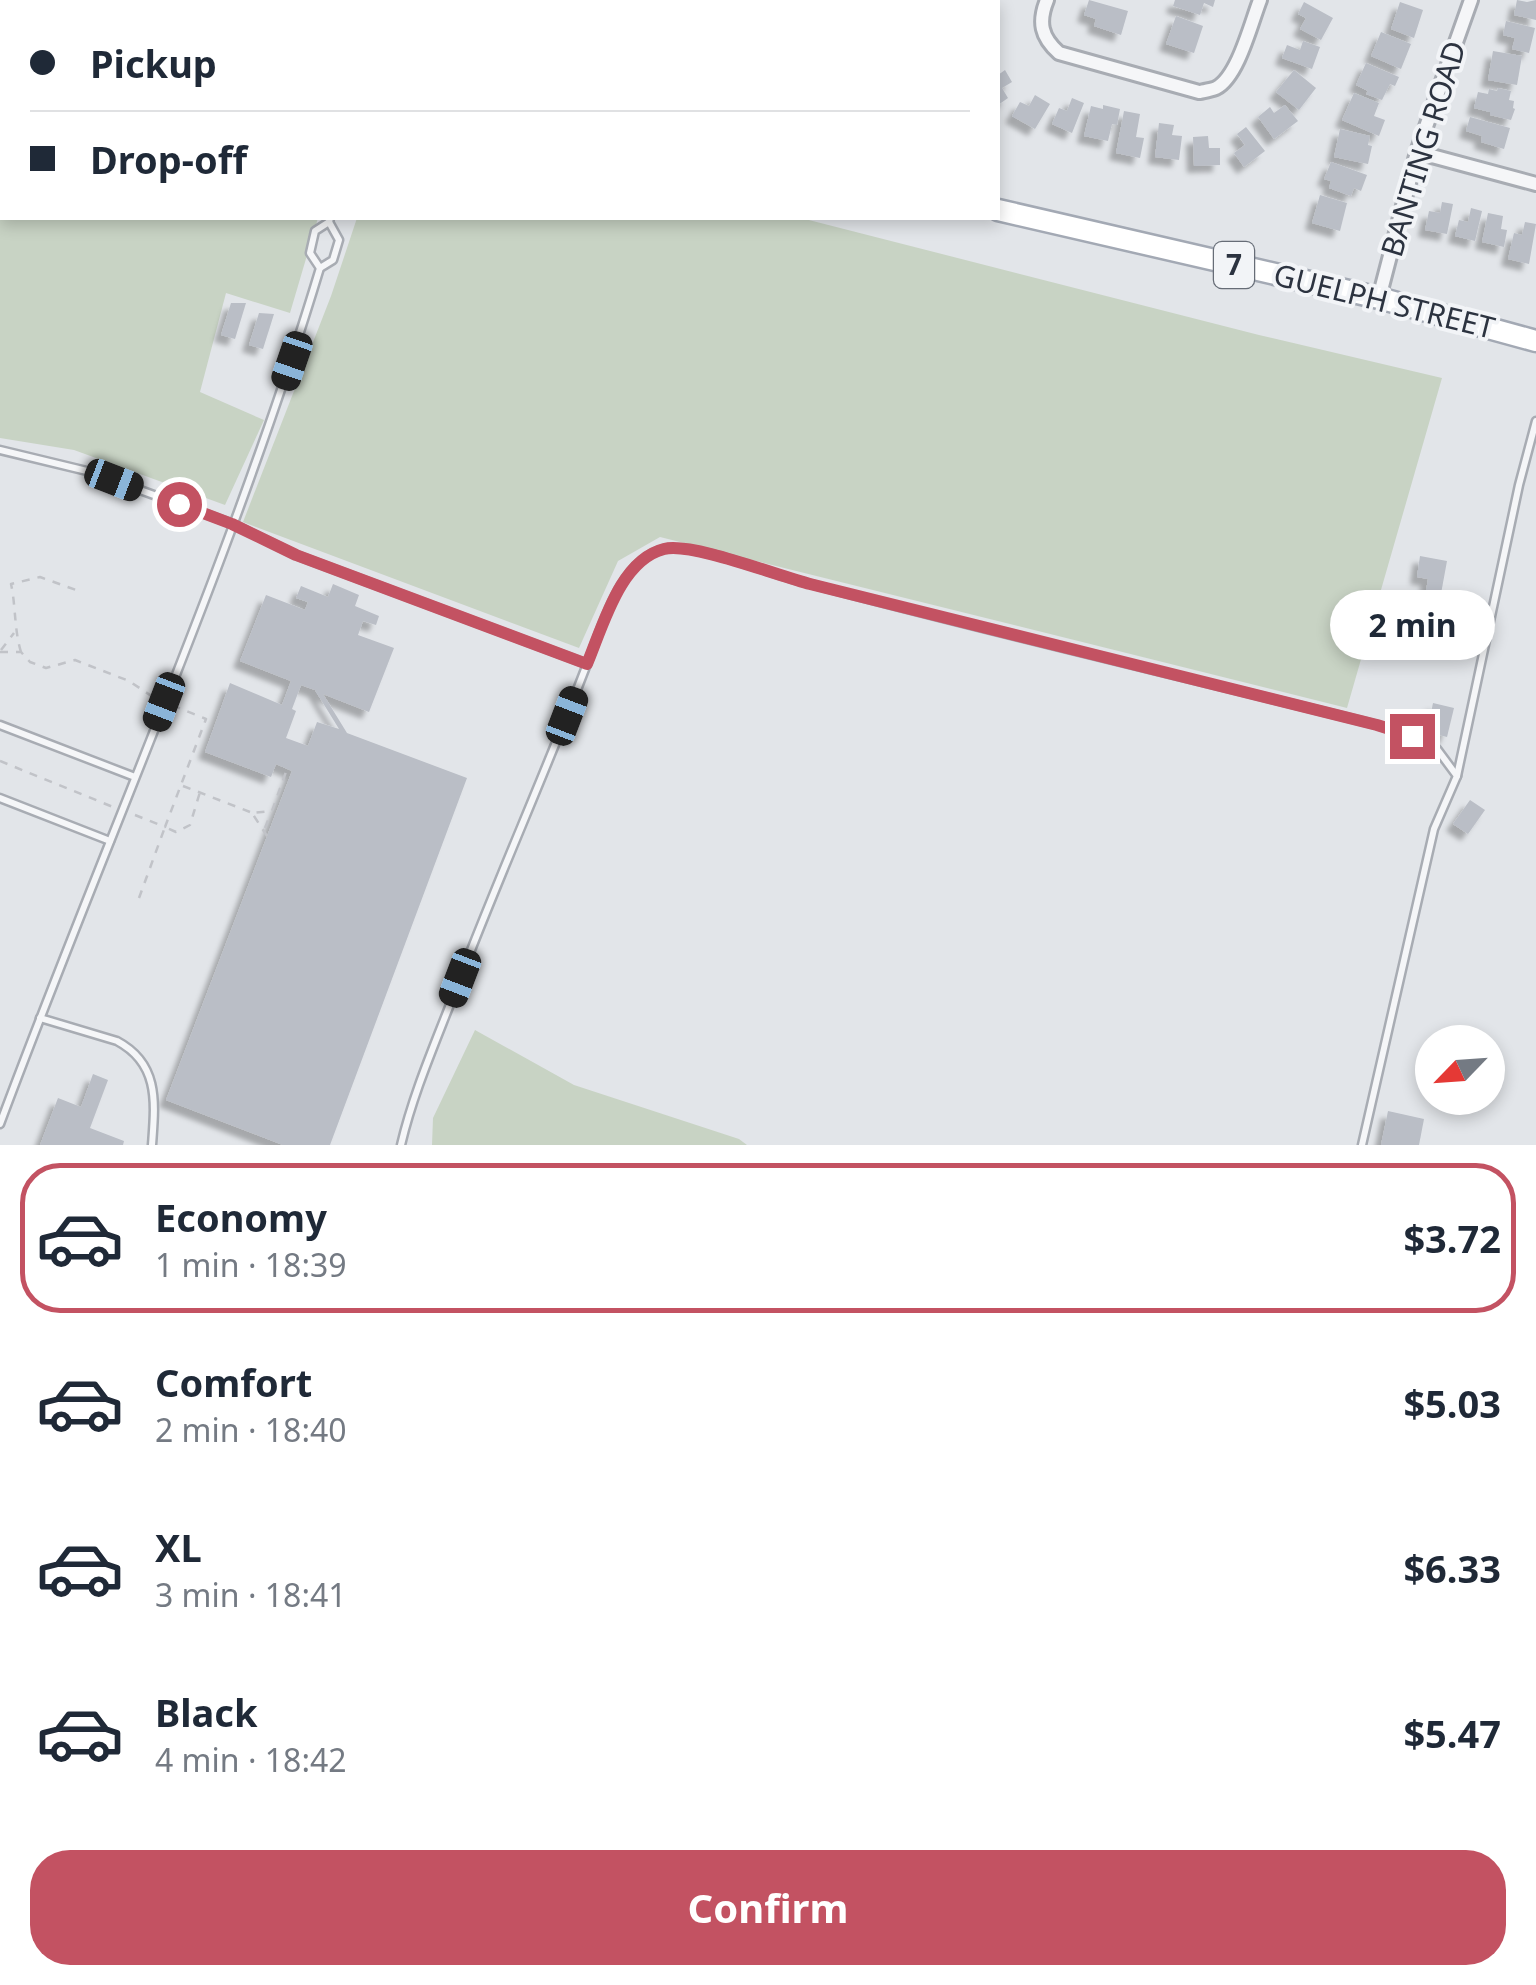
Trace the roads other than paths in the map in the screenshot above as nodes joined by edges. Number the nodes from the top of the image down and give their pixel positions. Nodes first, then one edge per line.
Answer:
1 (1046, 0) edge
2 (1260, 0) edge
3 (1471, 0) edge
4 (1418, 152) junction
5 (1536, 184) edge
6 (1000, 210) edge
7 (329, 220) edge
8 (320, 268) junction
9 (1379, 298) junction
10 (1536, 341) edge
11 (1536, 421) edge
12 (0, 450) edge
13 (232, 524) junction
14 (587, 664) junction
15 (0, 725) edge
16 (1457, 776) junction
17 (135, 777) junction
18 (0, 798) edge
19 (110, 841) junction
20 (40, 1018) junction
21 (0, 1124) edge
22 (152, 1145) edge
23 (401, 1145) edge
24 (1362, 1145) edge

1 - 2 street
3 - 4 street, BANTING ROAD
4 - 5 street
4 - 9 street, BANTING ROAD
6 - 9 main road, GUELPH STREET / 7
7 - 8 lane
7 - 8 lane
8 - 13 lane
9 - 10 main road, GUELPH STREET / 7
11 - 16 lane
12 - 13 lane
13 - 14 lane
13 - 17 lane
14 - 16 lane
14 - 23 lane
15 - 17 lane
16 - 24 lane
17 - 19 lane
18 - 19 lane
19 - 20 lane
20 - 21 lane
20 - 22 lane

